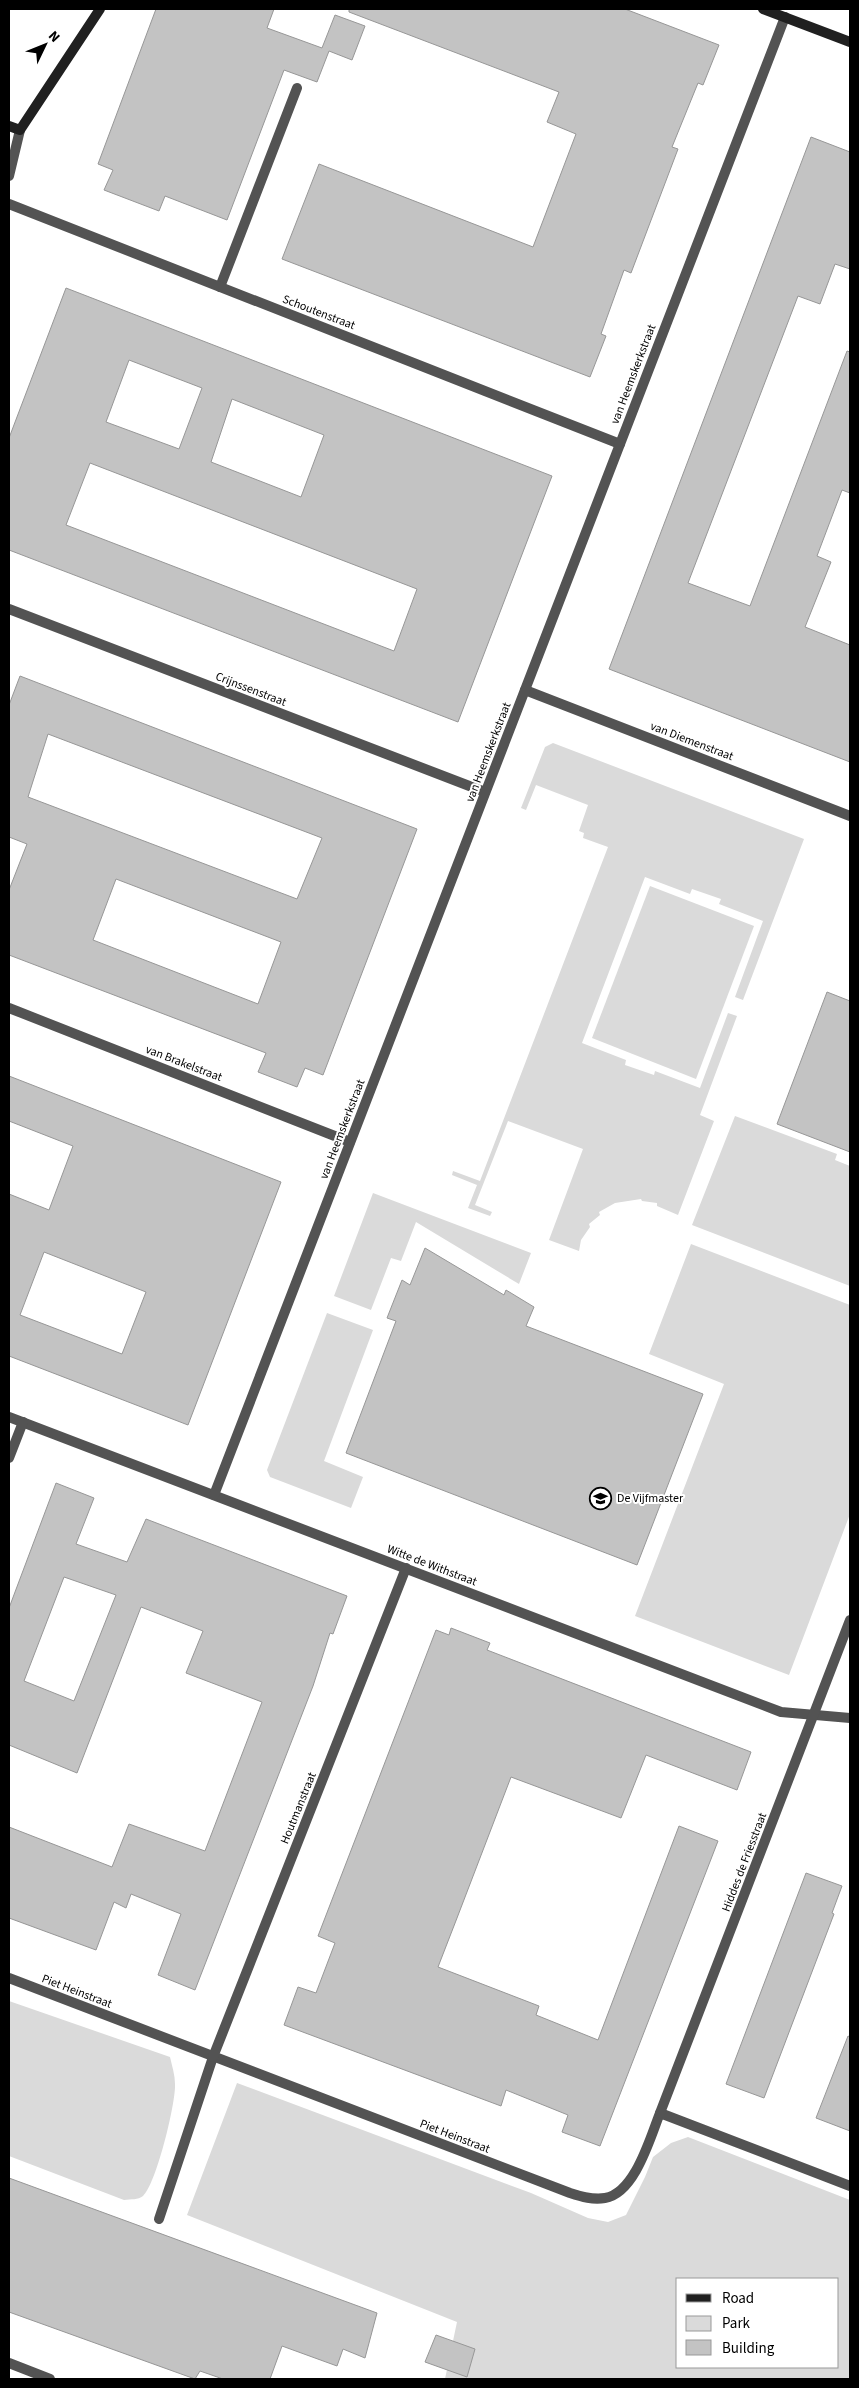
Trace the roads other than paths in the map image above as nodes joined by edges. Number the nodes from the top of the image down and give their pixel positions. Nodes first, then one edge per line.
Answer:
1 (100, 9) edge
2 (763, 9) edge
3 (785, 17) junction
4 (850, 42) edge
5 (297, 88) dead end
6 (9, 126) edge
7 (20, 130) junction
8 (9, 176) edge
9 (9, 204) edge
10 (220, 287) junction
11 (620, 444) junction
12 (9, 610) edge
13 (525, 690) junction
14 (485, 792) junction
15 (850, 816) edge
16 (9, 1008) edge
17 (350, 1142) junction
18 (9, 1417) edge
19 (23, 1422) junction
20 (9, 1458) edge
21 (214, 1495) junction
22 (406, 1568) junction
23 (850, 1620) edge
24 (814, 1714) junction
25 (850, 1718) edge
26 (9, 1978) edge
27 (213, 2057) junction
28 (660, 2113) junction
29 (850, 2186) edge
30 (159, 2218) dead end
31 (9, 2363) edge
32 (50, 2379) edge

1 - 7 street
2 - 3 street
3 - 4 street
3 - 11 street, van Heemskerkstraat
5 - 10 street
6 - 7 street
7 - 8 street
9 - 10 street, Schoutenstraat
10 - 11 street, Schoutenstraat
11 - 13 street, van Heemskerkstraat
12 - 14 street, Crijnssenstraat
13 - 14 street, van Heemskerkstraat
13 - 15 street, van Diemenstraat
14 - 17 street, van Heemskerkstraat
16 - 17 street, van Brakelstraat
17 - 21 street, van Heemskerkstraat
18 - 19 street, Witte de Withstraat
19 - 20 street
19 - 21 street, Witte de Withstraat
21 - 22 street, Witte de Withstraat
22 - 24 street, Witte de Withstraat
22 - 27 street, Houtmanstraat
23 - 24 street, Hiddes de Friesstraat
24 - 25 street, Witte de Withstraat
24 - 28 street, Hiddes de Friesstraat
26 - 27 street, Piet Heinstraat
27 - 28 street, Piet Heinstraat
27 - 30 street, Houtmanstraat
28 - 29 street
31 - 32 street

